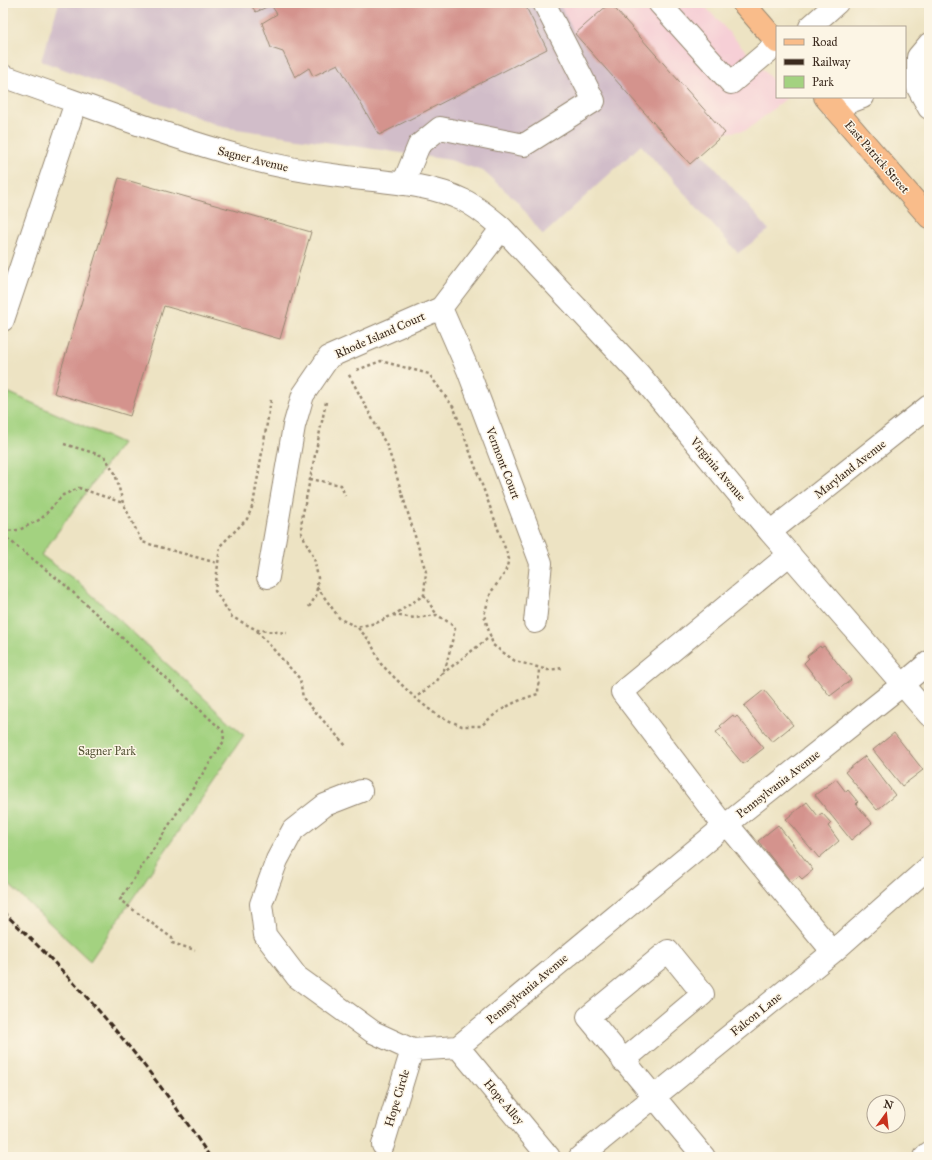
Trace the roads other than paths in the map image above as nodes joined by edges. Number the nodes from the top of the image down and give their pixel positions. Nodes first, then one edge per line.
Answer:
1 (544, 3) edge
2 (659, 3) edge
3 (743, 3) edge
4 (836, 3) edge
5 (811, 26) edge
6 (776, 42) edge
7 (776, 44) edge
8 (929, 44) edge
9 (3, 76) edge
10 (912, 79) edge
11 (856, 98) edge
12 (76, 102) junction
13 (829, 102) edge
14 (929, 108) edge
15 (403, 184) junction
16 (929, 217) edge
17 (502, 228) junction
18 (441, 308) junction
19 (3, 320) edge
20 (929, 406) edge
21 (770, 532) junction
22 (790, 554) junction
23 (268, 577) dead end
24 (535, 622) dead end
25 (929, 662) edge
26 (902, 685) junction
27 (929, 715) edge
28 (361, 791) dead end
29 (726, 825) junction
30 (929, 867) edge
31 (833, 952) junction
32 (458, 1047) junction
33 (412, 1050) junction
34 (623, 1061) junction
35 (653, 1098) junction
36 (382, 1145) dead end
37 (929, 1153) edge
38 (549, 1157) edge
39 (580, 1157) edge
40 (704, 1157) edge
41 (925, 1157) edge

1 - 15 street
2 - 7 street
3 - 6 main road
4 - 5 street
8 - 10 street
9 - 12 street, Sagner Avenue
10 - 14 street
11 - 13 street
12 - 15 street, Sagner Avenue
12 - 19 street
13 - 16 main road, East Patrick Street
15 - 17 street, Sagner Avenue
17 - 18 street, Rhode Island Court
17 - 21 street, Virginia Avenue
18 - 23 street, Rhode Island Court
18 - 24 street, Vermont Court
20 - 21 street, Maryland Avenue
21 - 22 street, Virginia Avenue
22 - 26 street, Virginia Avenue
22 - 29 street
25 - 26 street, Pennsylvania Avenue
26 - 27 street, Virginia Avenue
26 - 29 street, Pennsylvania Avenue
28 - 33 street
29 - 31 street
29 - 32 street, Pennsylvania Avenue
30 - 31 street, Falcon Lane
31 - 35 street, Falcon Lane
32 - 33 street
32 - 38 street, Hope Alley
33 - 36 street, Hope Circle
34 - 34 street
34 - 35 street
35 - 39 street, Falcon Lane
35 - 40 street
37 - 41 street

